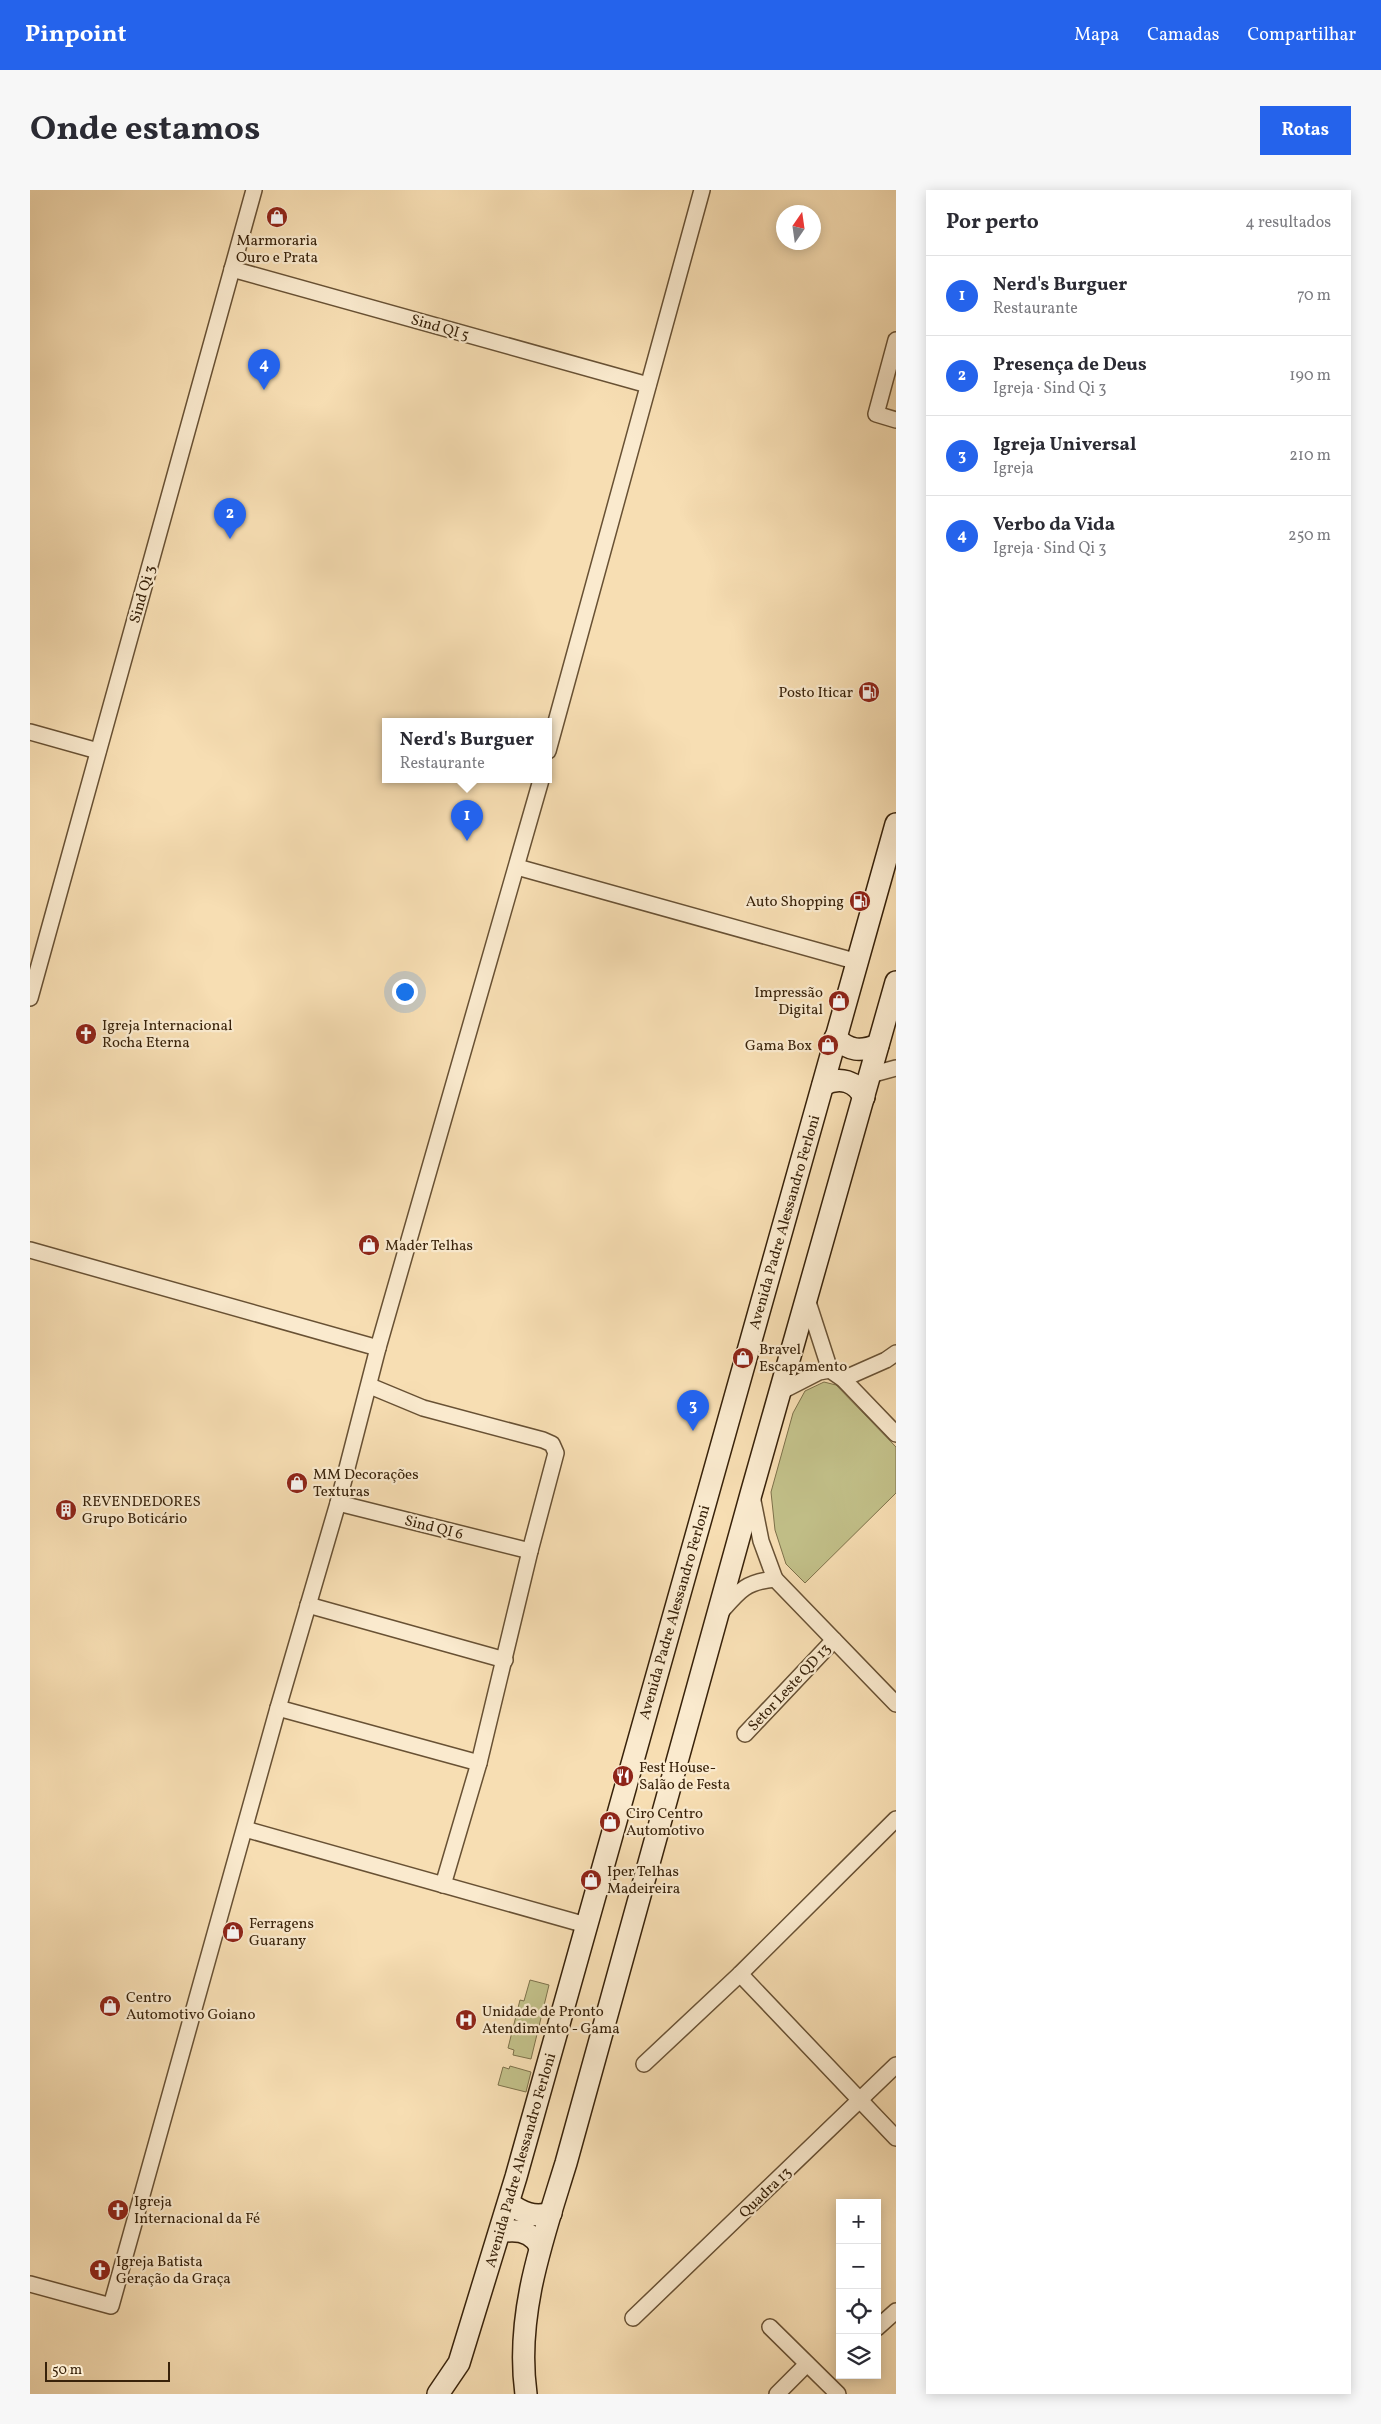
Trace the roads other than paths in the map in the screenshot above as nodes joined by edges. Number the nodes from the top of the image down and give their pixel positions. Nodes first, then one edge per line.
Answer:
1 (254, 190) edge
2 (702, 190) edge
3 (232, 269) junction
4 (896, 340) edge
5 (648, 385) junction
6 (896, 420) edge
7 (30, 732) edge
8 (552, 737) edge
9 (98, 751) junction
10 (540, 783) edge
11 (896, 824) edge
12 (517, 867) junction
13 (858, 962) junction
14 (896, 982) edge
15 (30, 998) edge
16 (835, 1038) junction
17 (878, 1046) junction
18 (896, 1068) edge
19 (870, 1075) junction
20 (823, 1085) junction
21 (864, 1097) junction
22 (30, 1250) edge
23 (807, 1299) junction
24 (378, 1348) junction
25 (896, 1353) edge
26 (830, 1370) junction
27 (843, 1379) junction
28 (370, 1386) junction
29 (780, 1392) junction
30 (896, 1434) edge
31 (751, 1494) junction
32 (338, 1503) junction
33 (530, 1551) junction
34 (775, 1580) junction
35 (308, 1605) junction
36 (718, 1616) junction
37 (834, 1640) junction
38 (504, 1660) junction
39 (896, 1704) edge
40 (278, 1708) junction
41 (745, 1734) dead end
42 (479, 1763) junction
43 (896, 1819) edge
44 (245, 1829) junction
45 (443, 1885) junction
46 (586, 1925) junction
47 (740, 1974) junction
48 (644, 2064) dead end
49 (896, 2065) edge
50 (860, 2102) junction
51 (896, 2138) edge
52 (509, 2203) junction
53 (550, 2213) junction
54 (500, 2232) junction
55 (540, 2247) junction
56 (30, 2284) edge
57 (896, 2311) edge
58 (633, 2318) dead end
59 (881, 2324) edge
60 (770, 2327) dead end
61 (807, 2364) junction
62 (438, 2394) edge
63 (526, 2394) edge
64 (777, 2394) edge
65 (838, 2394) edge

1 - 3 street, Sind Qi 3
2 - 5 street
3 - 5 street, Sind QI 5
3 - 9 street, Sind Qi 3
4 - 6 street
5 - 8 street
7 - 9 street
9 - 15 street, Sind Qi 3
10 - 12 street
11 - 13 main road, Avenida Padre Alessandro Ferloni
12 - 13 street
12 - 24 street
13 - 16 main road, Avenida Padre Alessandro Ferloni
14 - 17 main road
16 - 17 main road
16 - 20 main road, Avenida Padre Alessandro Ferloni
17 - 19 main road
18 - 19 street
19 - 21 main road
20 - 21 main road
20 - 46 main road, Avenida Padre Alessandro Ferloni
21 - 23 main road
22 - 24 street
23 - 26 street
23 - 29 main road
24 - 28 street
25 - 27 street
26 - 27 street
26 - 29 street
27 - 30 street
28 - 32 street
28 - 33 street
29 - 31 main road
31 - 34 street
31 - 36 main road
32 - 33 street, Sind QI 6
32 - 35 street
33 - 38 street
34 - 36 street
34 - 37 street
35 - 38 street
35 - 40 street
36 - 53 main road
37 - 39 street
37 - 41 street, Setor Leste QD 13
38 - 42 street
40 - 42 street
40 - 44 street
42 - 45 street
43 - 47 street
44 - 45 street
44 - 56 street
45 - 46 street
46 - 52 main road, Avenida Padre Alessandro Ferloni
47 - 48 street
47 - 50 street
49 - 50 street, Quadra 13
50 - 51 street
50 - 58 street, Quadra 13
52 - 53 main road
52 - 54 main road, Avenida Padre Alessandro Ferloni
53 - 55 main road
54 - 55 main road
54 - 62 main road, Avenida Padre Alessandro Ferloni
55 - 63 main road
57 - 59 street
60 - 61 street
61 - 64 street
61 - 65 street

